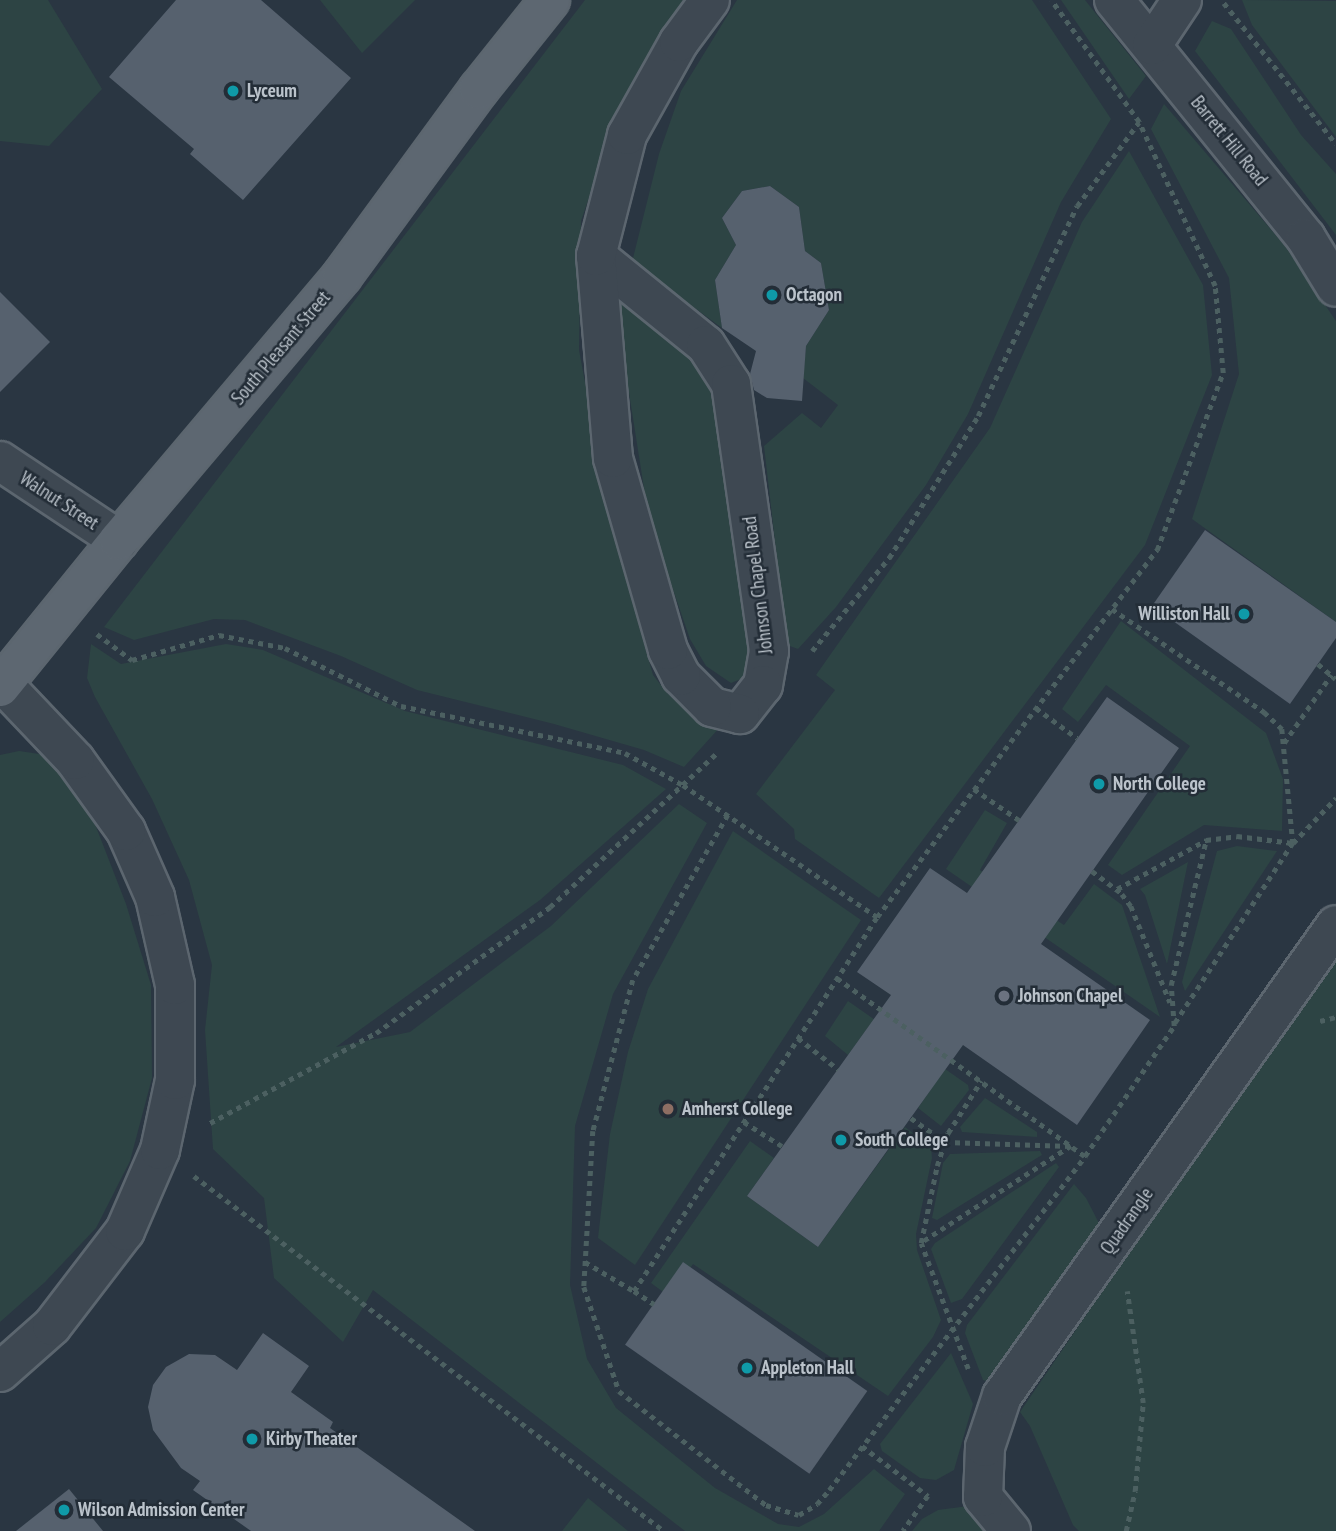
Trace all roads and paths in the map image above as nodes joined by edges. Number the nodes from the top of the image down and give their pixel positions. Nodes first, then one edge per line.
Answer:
1 (550, 0) edge
2 (710, 0) edge
3 (1051, 0) edge
4 (1114, 0) edge
5 (1182, 0) edge
6 (1221, 0) edge
7 (1152, 45) junction
8 (1139, 122) junction
9 (1336, 144) edge
10 (596, 256) junction
11 (1336, 287) edge
12 (0, 461) edge
13 (118, 540) junction
14 (1112, 609) junction
15 (97, 634) dead end
16 (811, 652) dead end
17 (1318, 664) dead end
18 (1333, 677) edge
19 (1, 685) edge
20 (1036, 708) junction
21 (1077, 738) dead end
22 (728, 743) dead end
23 (1284, 743) junction
24 (683, 785) junction
25 (974, 789) junction
26 (1336, 798) edge
27 (728, 815) junction
28 (1019, 820) dead end
29 (1206, 840) junction
30 (1293, 843) junction
31 (1092, 871) dead end
32 (1116, 889) junction
33 (877, 917) junction
34 (1336, 925) edge
35 (837, 978) junction
36 (1172, 1006) junction
37 (1174, 1026) junction
38 (798, 1038) junction
39 (838, 1069) dead end
40 (981, 1081) junction
41 (911, 1118) dead end
42 (744, 1122) junction
43 (945, 1142) junction
44 (782, 1146) dead end
45 (1071, 1146) junction
46 (160, 1150) junction
47 (1085, 1156) junction
48 (1117, 1236) junction
49 (922, 1243) junction
50 (585, 1262) junction
51 (634, 1291) junction
52 (654, 1304) dead end
53 (951, 1330) junction
54 (0, 1372) edge
55 (971, 1376) dead end
56 (862, 1446) junction
57 (664, 1531) edge
58 (903, 1531) edge
59 (1010, 1531) edge
60 (1126, 1531) edge

1 - 13 main road, South Pleasant Street
2 - 10 street, Johnson Chapel Road
3 - 8 path
4 - 7 street, Barrett Hill Road
5 - 7 street
6 - 9 path
7 - 11 street, Barrett Hill Road
8 - 14 path
8 - 16 path
10 - 10 street, Johnson Chapel Road
12 - 13 street, Walnut Street
13 - 19 main road, South Pleasant Street
14 - 20 path
14 - 23 path
15 - 24 path
17 - 18 path
18 - 23 path
19 - 46 street
20 - 21 path
20 - 25 path
22 - 24 path
23 - 30 path
24 - 27 path
24 - 46 path
25 - 28 path
25 - 33 path
26 - 30 path
27 - 33 path
27 - 50 path
29 - 30 path
29 - 32 path
29 - 36 path
30 - 37 path
31 - 32 path
32 - 36 path
33 - 35 path
34 - 48 street, Quadrangle
35 - 38 path
35 - 40 path
36 - 37 path
37 - 47 path
38 - 39 path
38 - 42 path
40 - 43 path
40 - 45 path
41 - 43 path
42 - 44 path
42 - 51 path
43 - 45 path
43 - 49 path
45 - 47 path
45 - 49 path
46 - 54 street
46 - 57 path
47 - 53 path
48 - 59 street, Quadrangle
48 - 60 path
49 - 53 path
50 - 51 path
50 - 56 path
51 - 52 path
53 - 55 path
53 - 56 path
56 - 58 path

